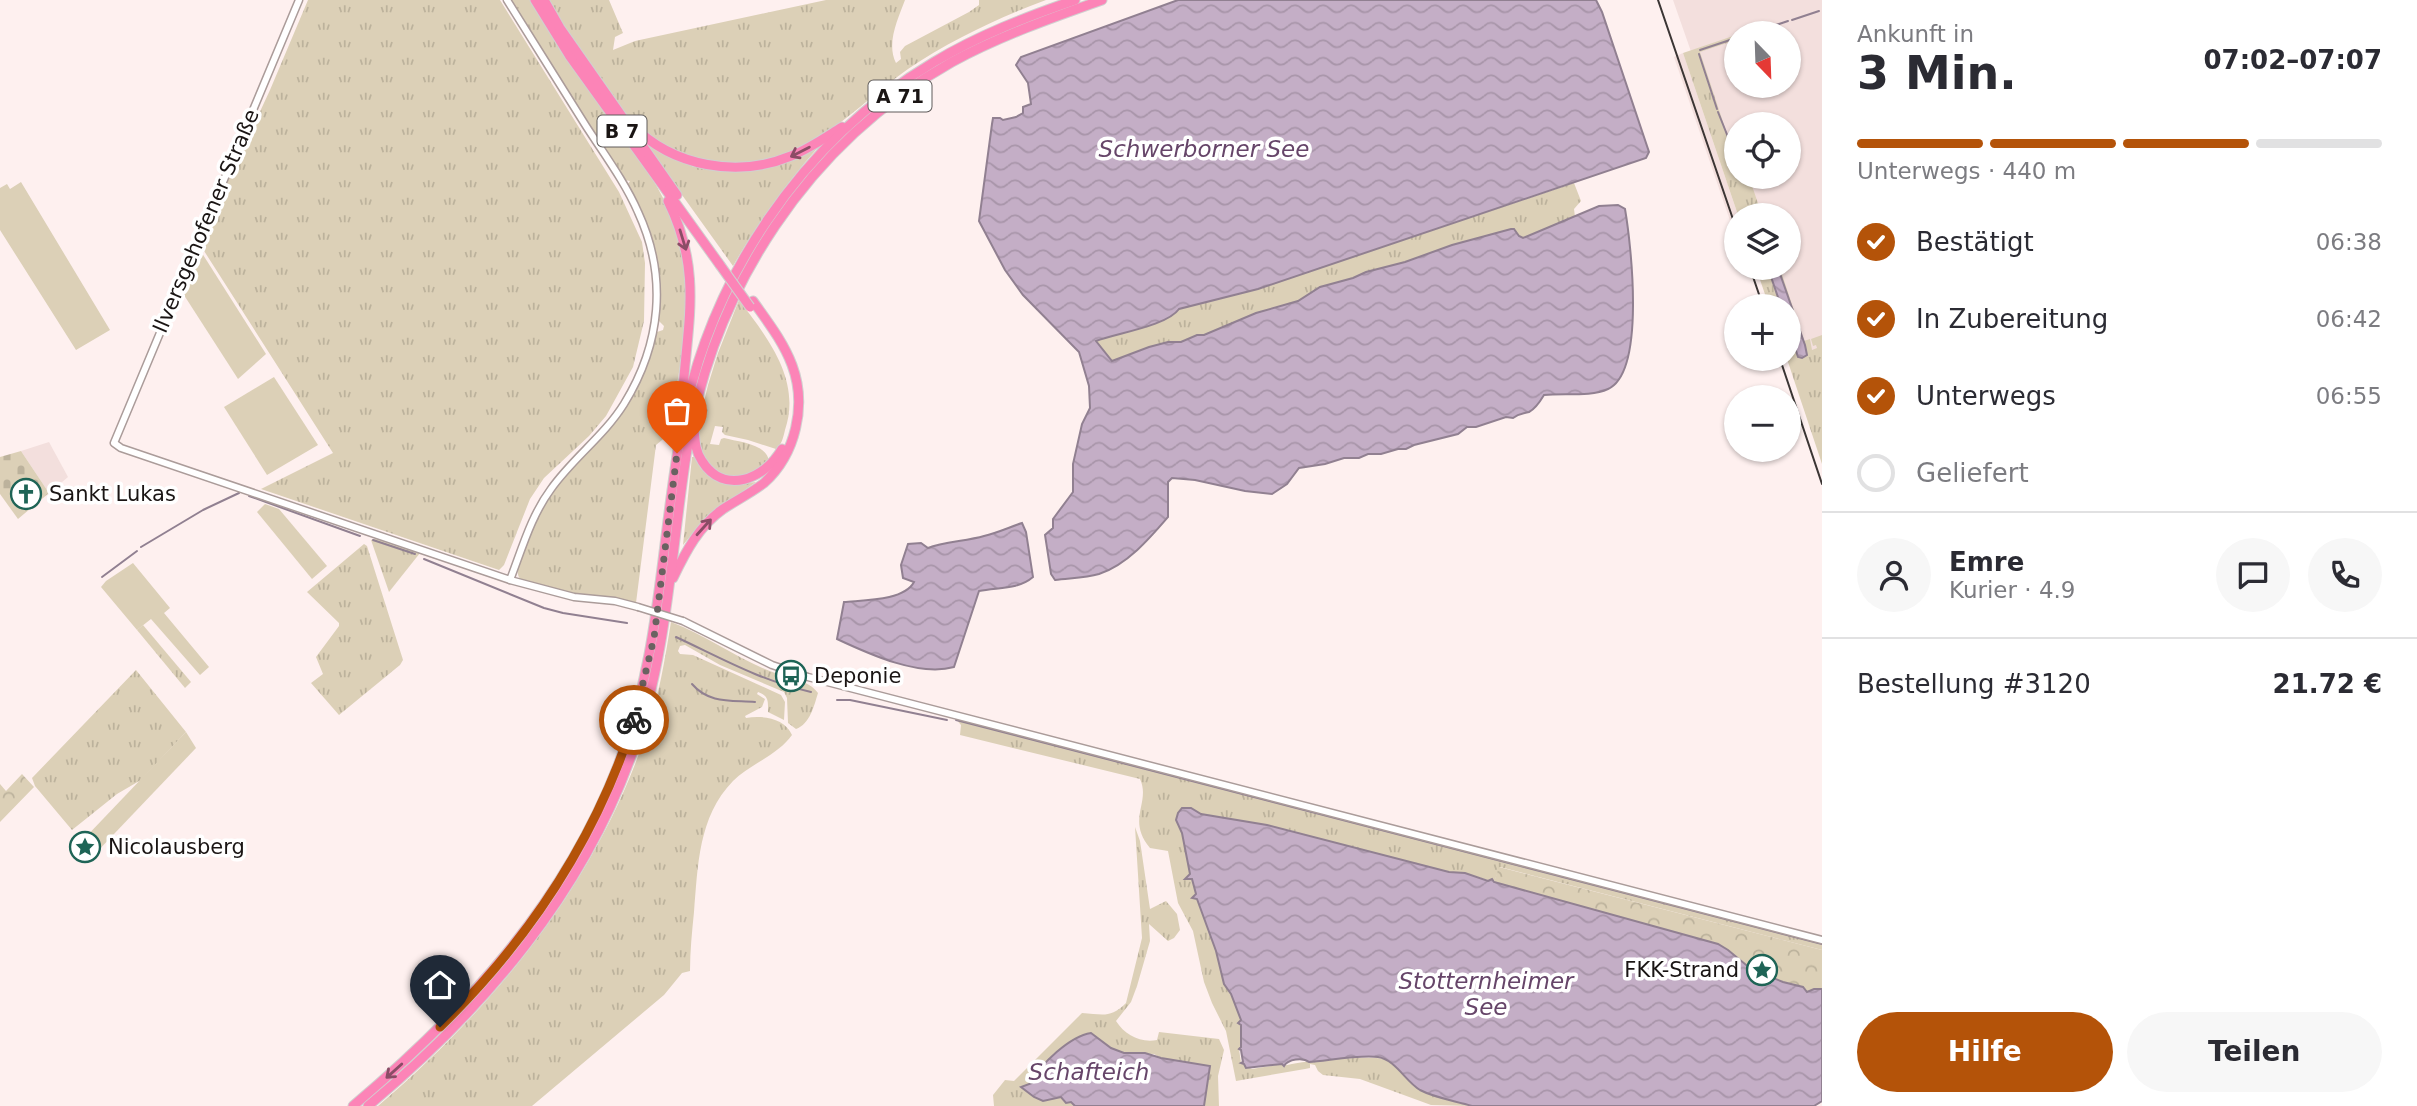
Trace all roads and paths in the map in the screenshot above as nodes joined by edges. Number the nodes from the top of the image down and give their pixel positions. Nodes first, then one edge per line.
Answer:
1 (299, 0) edge
2 (507, 0) edge
3 (535, 0) edge
4 (544, 0) edge
5 (1075, 0) edge
6 (1102, 0) edge
7 (617, 108) junction
8 (859, 117) junction
9 (656, 178) junction
10 (722, 263) junction
11 (751, 304) junction
12 (692, 421) junction
13 (681, 430) junction
14 (510, 580) junction
15 (670, 586) junction
16 (1822, 940) edge
17 (353, 1106) edge
18 (368, 1106) edge

1 - 14 street, Ilversgehofener Straße
2 - 14 street
3 - 9 highway, B 7
4 - 7 highway, B 7
5 - 8 highway, A 71
6 - 12 highway, A 71
8 -> 7 highway
7 - 10 highway
8 - 13 highway, A 71
9 - 10 highway
9 -> 13 highway
10 - 11 highway, bridge
11 - 12 highway
15 -> 11 highway
12 - 15 highway, A 71
13 -> 17 highway, A 71
14 - 16 street, bridge
15 - 18 highway, A 71

